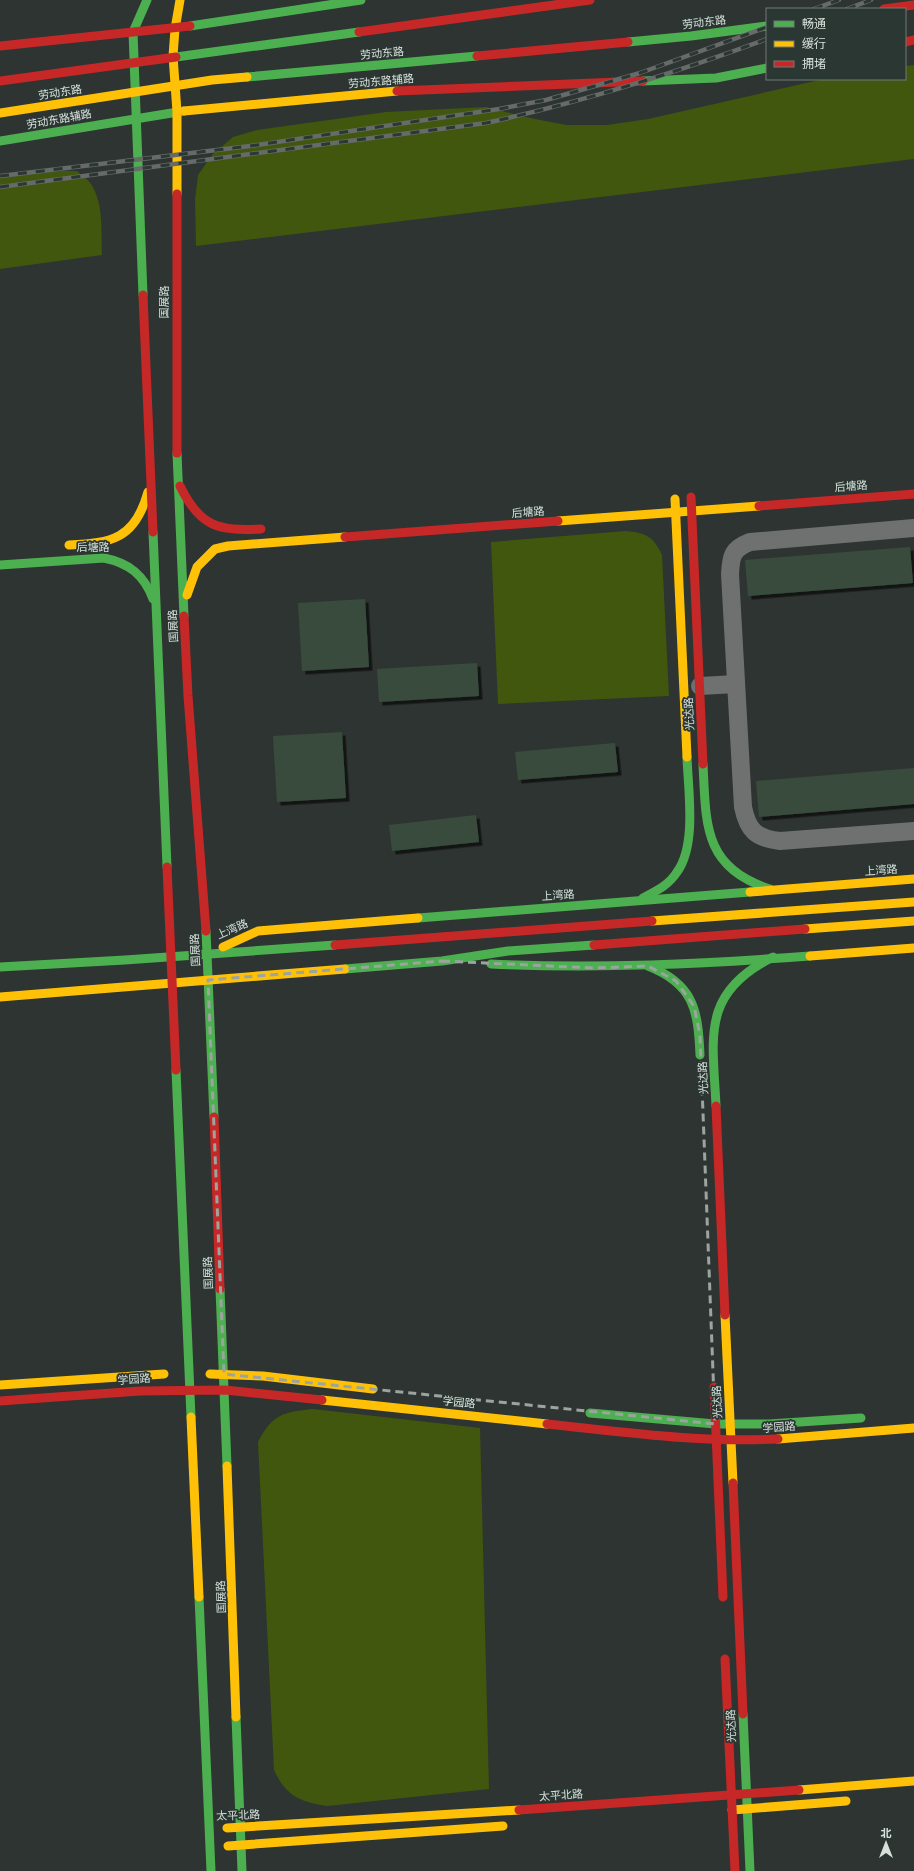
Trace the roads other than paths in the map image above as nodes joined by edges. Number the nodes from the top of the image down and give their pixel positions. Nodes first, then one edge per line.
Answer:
1 (147, 0) edge
2 (180, 0) edge
3 (361, 0) edge
4 (590, 0) edge
5 (914, 5) edge
6 (892, 8) edge
7 (766, 26) edge
8 (174, 28) junction
9 (133, 32) junction
10 (0, 46) edge
11 (172, 57) junction
12 (136, 61) junction
13 (766, 68) edge
14 (0, 81) edge
15 (173, 86) junction
16 (134, 92) junction
17 (177, 112) junction
18 (0, 113) edge
19 (134, 118) junction
20 (0, 141) edge
21 (178, 481) junction
22 (150, 485) junction
23 (914, 494) edge
24 (691, 511) junction
25 (676, 513) junction
26 (914, 528) edge
27 (267, 529) dead end
28 (61, 545) dead end
29 (0, 565) edge
30 (184, 610) junction
31 (156, 612) junction
32 (736, 684) junction
33 (700, 686) junction
34 (914, 831) edge
35 (914, 879) edge
36 (779, 890) junction
37 (635, 901) junction
38 (914, 902) edge
39 (914, 920) edge
40 (914, 948) edge
41 (208, 954) junction
42 (171, 956) junction
43 (773, 957) junction
44 (442, 961) junction
45 (648, 966) junction
46 (0, 967) edge
47 (208, 980) junction
48 (172, 983) junction
49 (0, 997) edge
50 (701, 1066) dead end
51 (189, 1374) junction
52 (224, 1374) junction
53 (713, 1378) dead end
54 (0, 1385) edge
55 (190, 1389) junction
56 (225, 1390) junction
57 (380, 1390) dead end
58 (0, 1401) edge
59 (581, 1412) dead end
60 (868, 1417) dead end
61 (715, 1424) junction
62 (730, 1424) junction
63 (914, 1428) edge
64 (716, 1441) junction
65 (731, 1441) junction
66 (723, 1604) dead end
67 (725, 1649) dead end
68 (914, 1781) edge
69 (746, 1793) junction
70 (731, 1794) junction
71 (858, 1800) dead end
72 (747, 1808) junction
73 (728, 1810) junction
74 (513, 1825) dead end
75 (241, 1827) junction
76 (210, 1828) junction
77 (242, 1846) junction
78 (211, 1847) junction
79 (211, 1871) edge
80 (242, 1871) edge
81 (735, 1871) edge
82 (750, 1871) edge

1 - 9 main road
2 - 8 main road, 国展路
3 - 8 main road
4 - 11 main road, 劳动东路
5 - 6 main road
7 - 15 main road, 劳动东路
8 - 9 main road
8 - 11 main road, 国展路
9 - 10 main road
9 - 12 main road, 国展路
11 - 12 main road, 劳动东路
11 - 15 main road, 国展路
12 - 14 main road, 劳动东路
12 - 16 main road, 国展路
13 - 17 main road, 劳动东路辅路
15 - 16 main road, 劳动东路
15 - 17 main road, 国展路
16 - 18 main road, 劳动东路
16 - 19 main road, 国展路
17 - 19 main road, 劳动东路辅路
17 - 21 main road, 国展路
19 - 20 main road, 劳动东路辅路
19 - 22 main road, 国展路
21 - 27 main road
21 - 30 main road, 国展路
22 - 28 main road, 后塘路
22 - 31 main road, 国展路
23 - 24 main road, 后塘路
24 - 25 main road, 后塘路
24 - 25 main road, 光达路
24 - 33 main road, 光达路
25 - 30 main road, 后塘路
25 - 37 main road, 光达路
26 - 32 street
29 - 31 main road, 后塘路
30 - 41 main road, 国展路
31 - 42 main road, 国展路
32 - 33 street
32 - 34 street
33 - 36 main road, 光达路
35 - 36 main road, 上湾路
36 - 37 main road, 上湾路
37 - 41 main road, 上湾路
38 - 41 main road, 上湾路
39 - 44 main road
40 - 43 main road
41 - 42 main road, 上湾路
41 - 47 main road, 国展路
42 - 46 main road, 上湾路
42 - 48 main road, 国展路
43 - 45 main road
43 - 62 main road, 光达路
44 - 45 main road
44 - 47 main road
45 - 50 main road, 光达路
47 - 48 main road
47 - 52 main road, 国展路
48 - 49 main road
48 - 51 main road, 国展路
51 - 52 main road, 学园路
51 - 54 main road, 学园路
51 - 55 main road, 国展路
52 - 56 main road, 国展路
52 - 57 main road, 学园路
53 - 61 main road, 光达路
55 - 56 main road, 学园路
55 - 58 main road, 学园路
55 - 76 main road, 国展路
56 - 64 main road, 学园路
56 - 75 main road, 国展路
59 - 61 main road, 学园路
60 - 62 main road, 学园路
61 - 62 main road, 学园路
61 - 64 main road, 光达路
62 - 65 main road, 光达路
63 - 65 main road, 学园路
64 - 65 main road, 学园路
64 - 66 main road, 光达路
65 - 69 main road, 光达路
67 - 70 main road, 光达路
68 - 69 main road, 太平北路
69 - 70 main road, 太平北路
69 - 72 main road, 光达路
70 - 73 main road, 光达路
70 - 75 main road, 太平北路
71 - 72 main road
72 - 73 main road
72 - 82 main road, 光达路
73 - 81 main road, 光达路
74 - 77 main road
75 - 76 main road, 太平北路
75 - 77 main road, 国展路
76 - 78 main road, 国展路
77 - 78 main road
77 - 80 main road, 国展路
78 - 79 main road, 国展路

